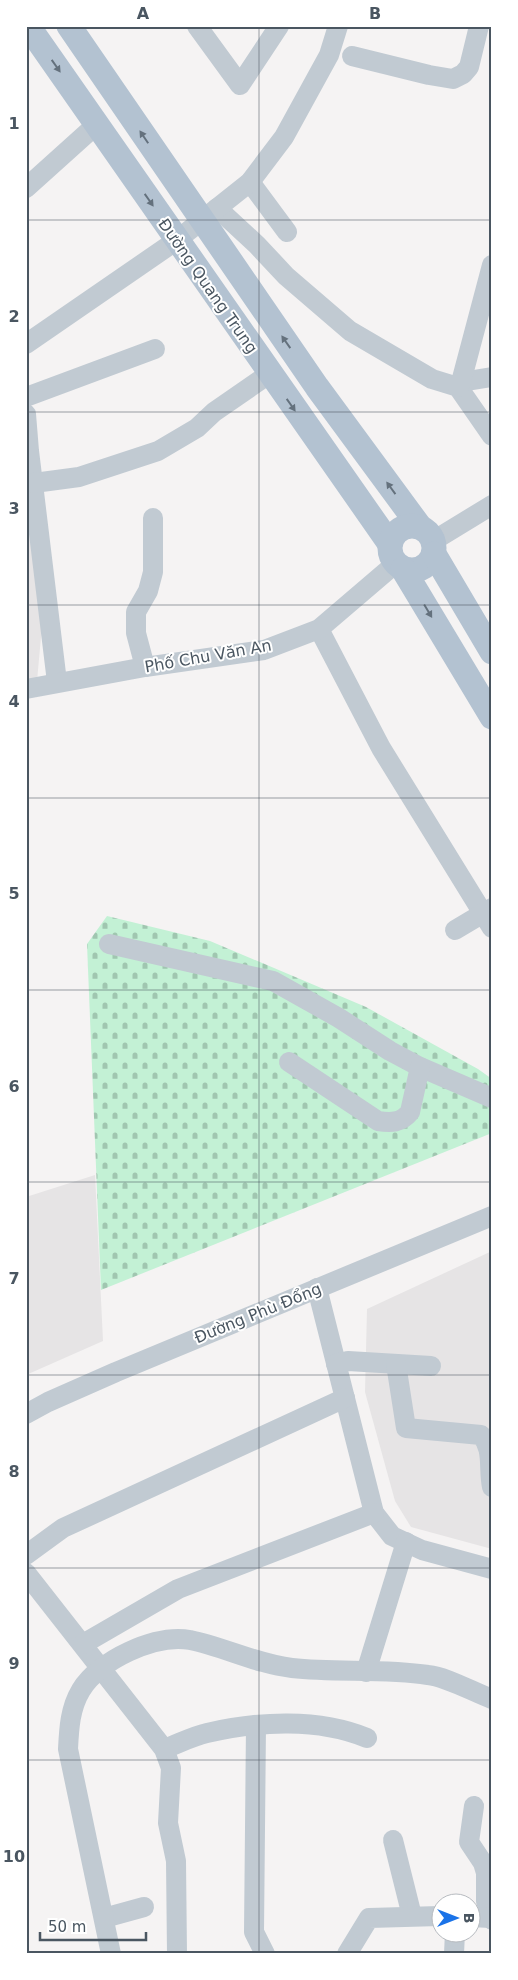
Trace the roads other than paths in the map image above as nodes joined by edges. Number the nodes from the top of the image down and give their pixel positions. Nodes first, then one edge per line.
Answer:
1 (28, 26) edge
2 (68, 26) edge
3 (196, 26) edge
4 (278, 26) edge
5 (338, 26) edge
6 (479, 26) edge
7 (352, 56) dead end
8 (96, 125) junction
9 (250, 182) junction
10 (26, 188) edge
11 (209, 214) junction
12 (287, 232) dead end
13 (177, 240) junction
14 (492, 265) edge
15 (26, 344) edge
16 (155, 349) dead end
17 (269, 374) junction
18 (492, 377) edge
19 (460, 384) junction
20 (26, 397) edge
21 (26, 414) edge
22 (492, 436) edge
23 (34, 483) junction
24 (492, 505) edge
25 (153, 518) dead end
26 (429, 541) junction
27 (396, 559) junction
28 (319, 629) junction
29 (492, 652) edge
30 (145, 667) junction
31 (58, 682) junction
32 (26, 689) edge
33 (492, 717) edge
34 (489, 916) edge
35 (455, 930) dead end
36 (110, 944) dead end
37 (289, 1062) dead end
38 (420, 1067) junction
39 (492, 1098) edge
40 (492, 1216) edge
41 (316, 1288) junction
42 (336, 1364) junction
43 (396, 1364) junction
44 (431, 1366) dead end
45 (345, 1398) junction
46 (26, 1414) edge
47 (491, 1463) edge
48 (492, 1487) edge
49 (374, 1513) junction
50 (406, 1542) junction
51 (26, 1555) edge
52 (492, 1568) edge
53 (29, 1584) edge
54 (82, 1644) junction
55 (101, 1668) junction
56 (366, 1672) junction
57 (492, 1699) edge
58 (256, 1725) junction
59 (367, 1738) dead end
60 (164, 1749) junction
61 (474, 1806) dead end
62 (393, 1840) dead end
63 (144, 1907) dead end
64 (412, 1916) junction
65 (430, 1916) edge
66 (104, 1918) junction
67 (492, 1919) edge
68 (111, 1954) edge
69 (177, 1954) edge
70 (265, 1954) edge
71 (347, 1954) edge

1 -> 8 main road, Đường Quang Trung
11 -> 2 main road, Đường Quang Trung
3 - 4 street
5 - 9 street
6 - 7 street
8 - 10 street
8 -> 13 main road, Đường Quang Trung
9 - 11 street
9 - 12 street
11 - 13 street
11 - 19 street
26 -> 11 main road, Đường Quang Trung
13 - 15 street
13 - 17 main road, Đường Quang Trung
14 - 19 street
16 - 20 street
17 - 23 street
17 -> 27 main road, Đường Quang Trung
18 - 19 street
19 - 22 street
21 - 23 street
23 - 31 street
24 - 26 street
25 - 30 street
26 - 27 main road
26 - 27 main road
26 - 29 main road, Đường Quang Trung
27 - 28 street, Phố Chu Văn An
27 -> 33 main road, Đường Quang Trung
28 - 30 street, Phố Chu Văn An
28 - 34 street
30 - 31 street, Phố Chu Văn An
31 - 32 street, Phố Chu Văn An
34 - 35 street
36 - 38 street
37 - 38 street
38 - 39 street
40 - 41 street, Đường Phù Đổng
41 - 42 street
41 - 46 street, Đường Phù Đổng
42 - 43 street
42 - 45 street
43 - 44 street
43 - 47 street
45 - 49 street
45 - 51 street
47 - 48 street
49 - 50 street
49 - 54 street
50 - 52 street
50 - 56 street
53 - 54 street
54 - 55 street
55 - 56 street
55 - 60 street
55 - 66 street
56 - 57 street
58 - 59 street
58 - 60 street
58 - 70 street
60 - 69 street
61 - 67 street
62 - 64 street
63 - 66 street
64 - 65 street
64 - 71 street
66 - 68 street

